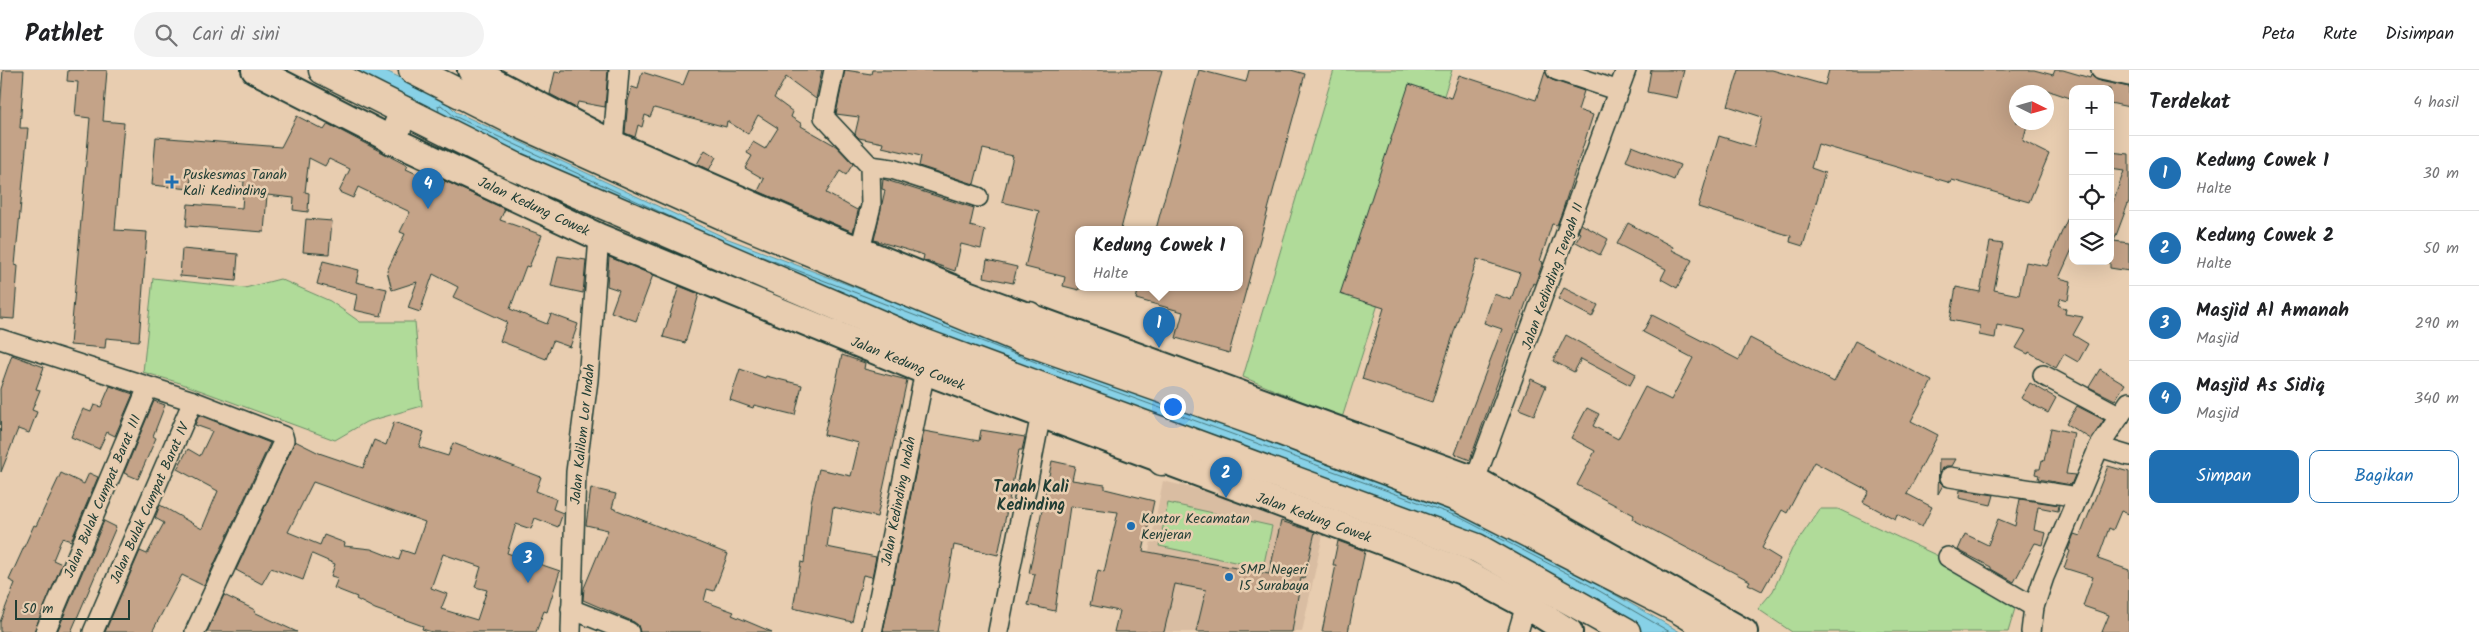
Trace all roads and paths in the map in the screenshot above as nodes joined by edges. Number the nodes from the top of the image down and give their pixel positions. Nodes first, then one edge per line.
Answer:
1 (255, 70) edge
2 (323, 70) edge
3 (412, 70) edge
4 (619, 70) edge
5 (834, 70) edge
6 (1556, 70) edge
7 (1626, 70) edge
8 (2101, 70) edge
9 (483, 73) edge
10 (2129, 76) edge
11 (1619, 91) junction
12 (404, 111) junction
13 (392, 140) junction
14 (613, 144) junction
15 (870, 166) junction
16 (978, 197) dead end
17 (599, 237) junction
18 (860, 250) junction
19 (1025, 328) junction
20 (2, 345) edge
21 (925, 371) junction
22 (2043, 375) dead end
23 (148, 387) junction
24 (193, 401) junction
25 (2124, 409) edge
26 (1041, 414) junction
27 (1170, 435) junction
28 (2100, 446) junction
29 (2129, 456) edge
30 (1162, 461) junction
31 (1950, 477) dead end
32 (1475, 480) junction
33 (2078, 497) junction
34 (1948, 557) dead end
35 (1526, 605) junction
36 (2034, 607) junction
37 (571, 609) junction
38 (44, 632) edge
39 (93, 632) edge
40 (195, 632) edge
41 (570, 632) edge
42 (629, 632) edge
43 (872, 632) edge
44 (998, 632) edge
45 (1518, 632) edge
46 (1569, 632) edge
47 (1626, 632) edge
48 (1716, 632) edge
49 (1744, 632) edge
50 (2031, 632) edge

1 - 13 main road, Jalan Kedung Cowek
2 - 12 highway, Jalan Kedung Cowek
3 - 19 highway
4 - 14 street
5 - 15 street
6 - 11 street
7 - 11 street, Jalan Kedinding Tengah II
8 - 10 street
9 - 14 main road
11 - 32 street, Jalan Kedinding Tengah II
12 - 13 highway
12 - 27 highway, Jalan Kedung Cowek
13 - 17 main road, Jalan Kedung Cowek
14 - 18 main road
15 - 16 street
15 - 18 street
17 - 21 main road, Jalan Kedung Cowek
17 - 37 street, Jalan Kalilom Lor Indah
18 - 19 main road
19 - 32 main road
19 - 48 highway
20 - 23 street
21 - 26 main road, Jalan Kedung Cowek
21 - 43 street, Jalan Kedinding Indah
22 - 25 street
23 - 24 street
23 - 38 street, Jalan Bulak Cumpat Barat III
24 - 39 street, Jalan Bulak Cumpat Barat IV
24 - 40 street
25 - 28 street
26 - 30 main road, Jalan Kedung Cowek
26 - 44 street
27 - 30 highway
27 - 47 highway, Jalan Kedung Cowek
28 - 29 street
28 - 33 street
30 - 35 main road, Jalan Kedung Cowek
31 - 33 street
32 - 49 main road
33 - 36 street
34 - 36 street
35 - 45 street
35 - 46 main road, Jalan Kedung Cowek
36 - 50 street
37 - 41 street, Jalan Kalilom Lor Indah
37 - 42 street

